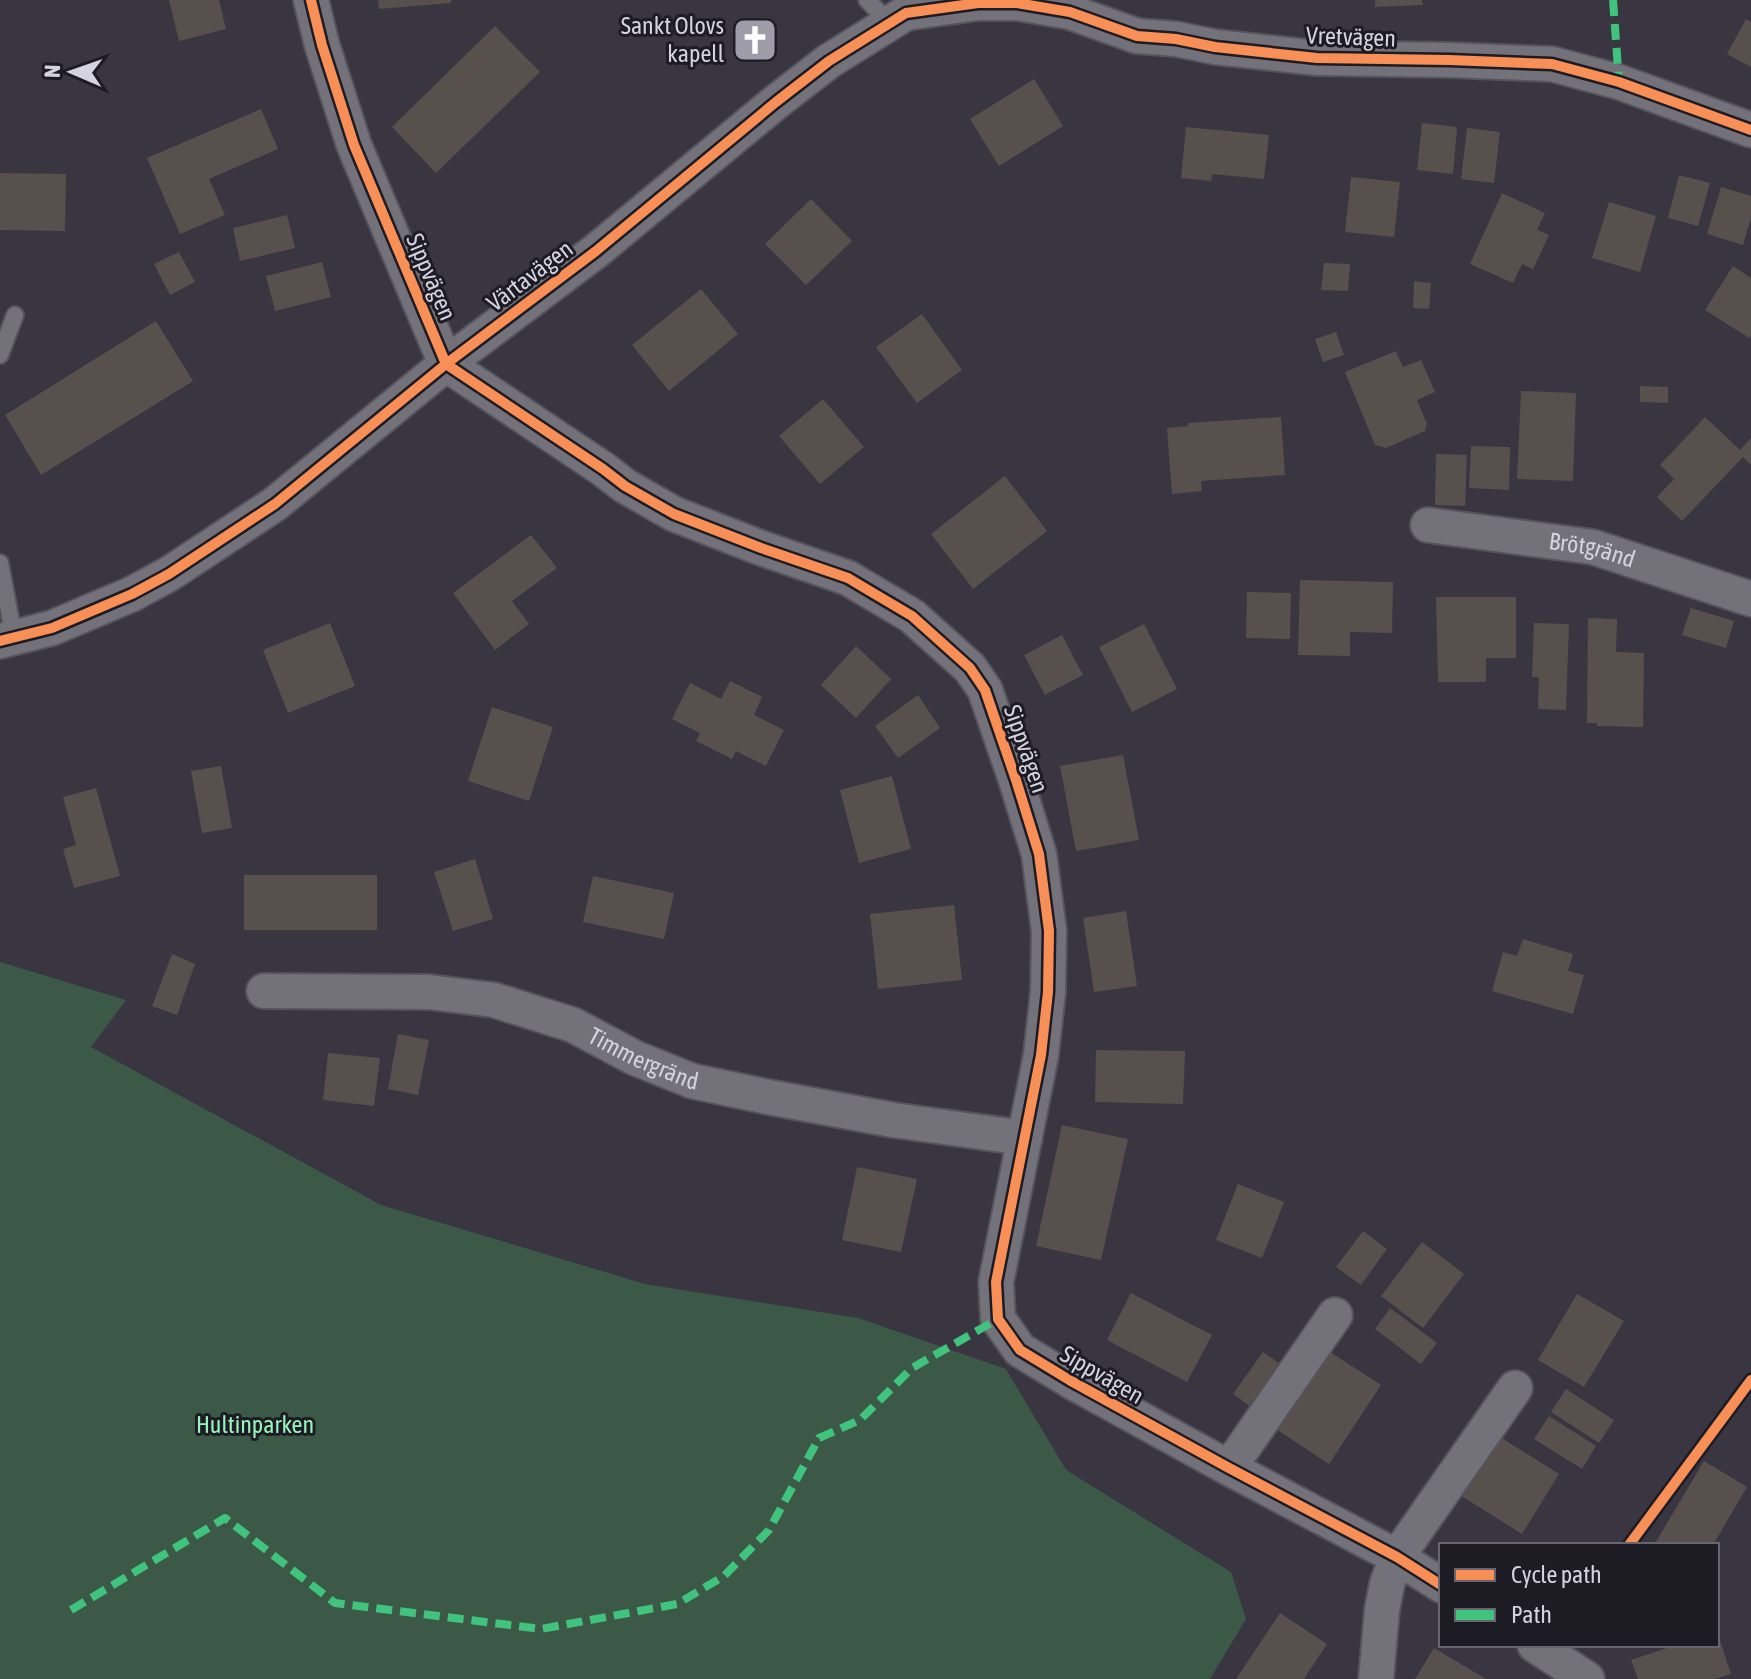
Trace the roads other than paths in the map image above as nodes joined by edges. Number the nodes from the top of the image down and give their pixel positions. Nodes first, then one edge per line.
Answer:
1 (311, 0) edge
2 (946, 3) edge
3 (878, 12) edge
4 (1751, 130) edge
5 (15, 315) dead end
6 (0, 355) edge
7 (446, 364) junction
8 (1428, 525) dead end
9 (0, 563) edge
10 (1751, 599) edge
11 (7, 639) edge
12 (264, 991) dead end
13 (1025, 1138) junction
14 (1335, 1315) dead end
15 (1515, 1388) dead end
16 (1229, 1468) junction
17 (1397, 1557) junction
18 (1439, 1584) edge
19 (1547, 1648) edge
20 (1376, 1679) edge
21 (1587, 1679) edge

1 - 7 street, Sippvägen
2 - 3 street, Värtavägen
2 - 4 street, Vretvägen
3 - 7 street, Värtavägen
5 - 6 lane
7 - 11 street, Värtavägen
7 - 13 street, Sippvägen
8 - 10 street, Brötgränd
9 - 11 lane
12 - 13 street, Timmergränd
13 - 16 street, Sippvägen
14 - 16 street
15 - 17 street
16 - 17 street, Sippvägen
17 - 18 street, Sippvägen
17 - 20 street
19 - 21 street

